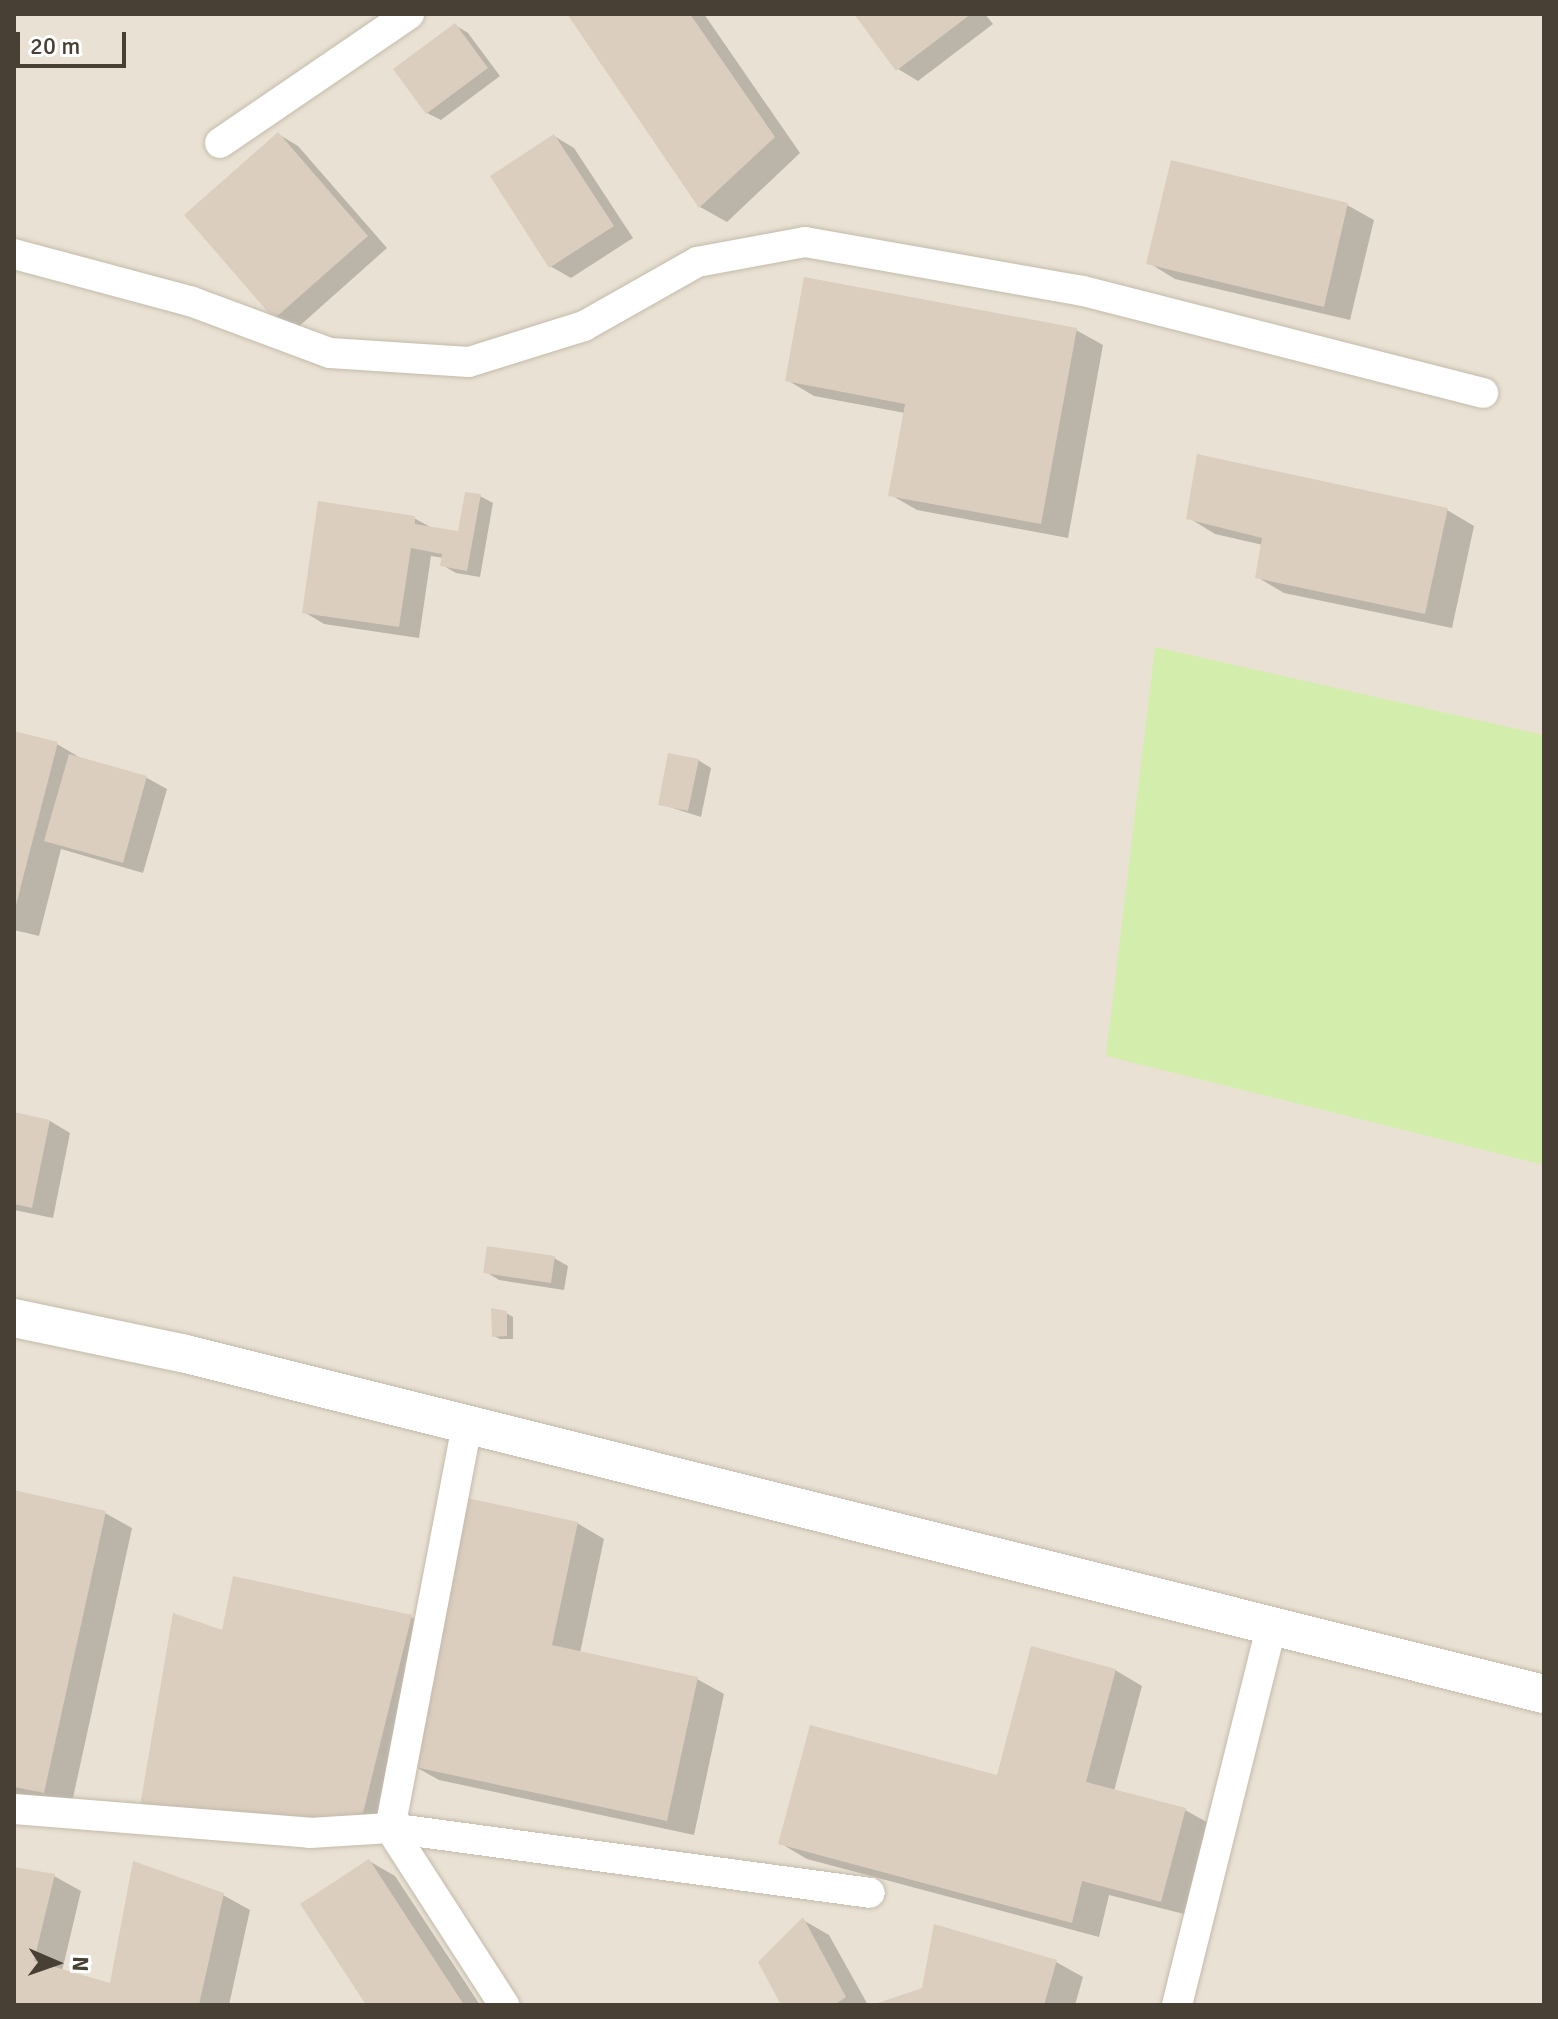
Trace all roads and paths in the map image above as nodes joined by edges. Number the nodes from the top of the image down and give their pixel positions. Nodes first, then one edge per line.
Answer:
1 (409, 14) edge
2 (220, 143) dead end
3 (14, 254) edge
4 (1483, 393) dead end
5 (14, 1318) edge
6 (467, 1425) junction
7 (1271, 1628) junction
8 (1544, 1694) edge
9 (14, 1809) edge
10 (390, 1828) junction
11 (870, 1893) dead end
12 (504, 2005) edge
13 (1177, 2005) edge

1 - 2 street
3 - 4 street
5 - 6 street
6 - 7 street
6 - 10 street
7 - 8 street
7 - 13 street
9 - 10 street
10 - 11 street
10 - 12 street

